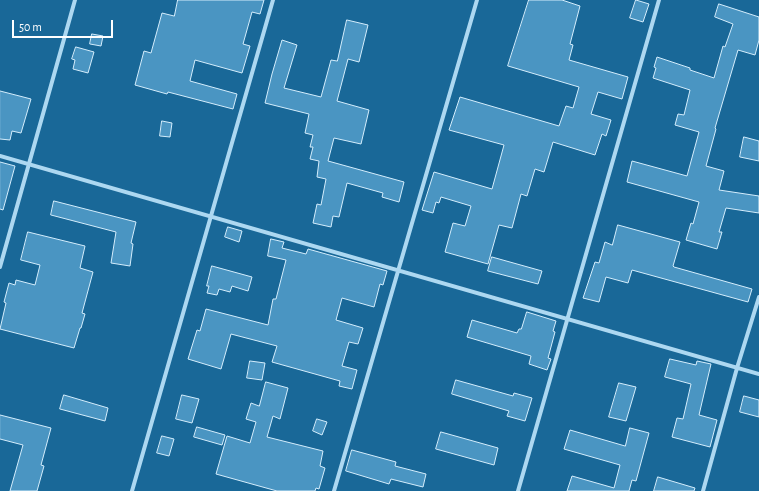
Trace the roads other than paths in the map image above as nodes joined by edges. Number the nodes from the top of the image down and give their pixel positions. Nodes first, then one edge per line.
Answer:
1 (75, 0) edge
2 (273, 0) edge
3 (477, 0) edge
4 (659, 0) edge
5 (0, 156) edge
6 (28, 164) junction
7 (210, 216) junction
8 (0, 267) edge
9 (398, 270) junction
10 (759, 297) edge
11 (568, 319) junction
12 (737, 368) junction
13 (759, 374) edge
14 (132, 491) edge
15 (334, 491) edge
16 (518, 491) edge
17 (703, 491) edge

1 - 6 street
2 - 7 street
3 - 9 street
4 - 11 street
5 - 6 street
6 - 7 street
6 - 8 street
7 - 9 street
7 - 14 street
9 - 11 street
9 - 15 street
10 - 12 street
11 - 12 street
11 - 16 street
12 - 13 street
12 - 17 street

